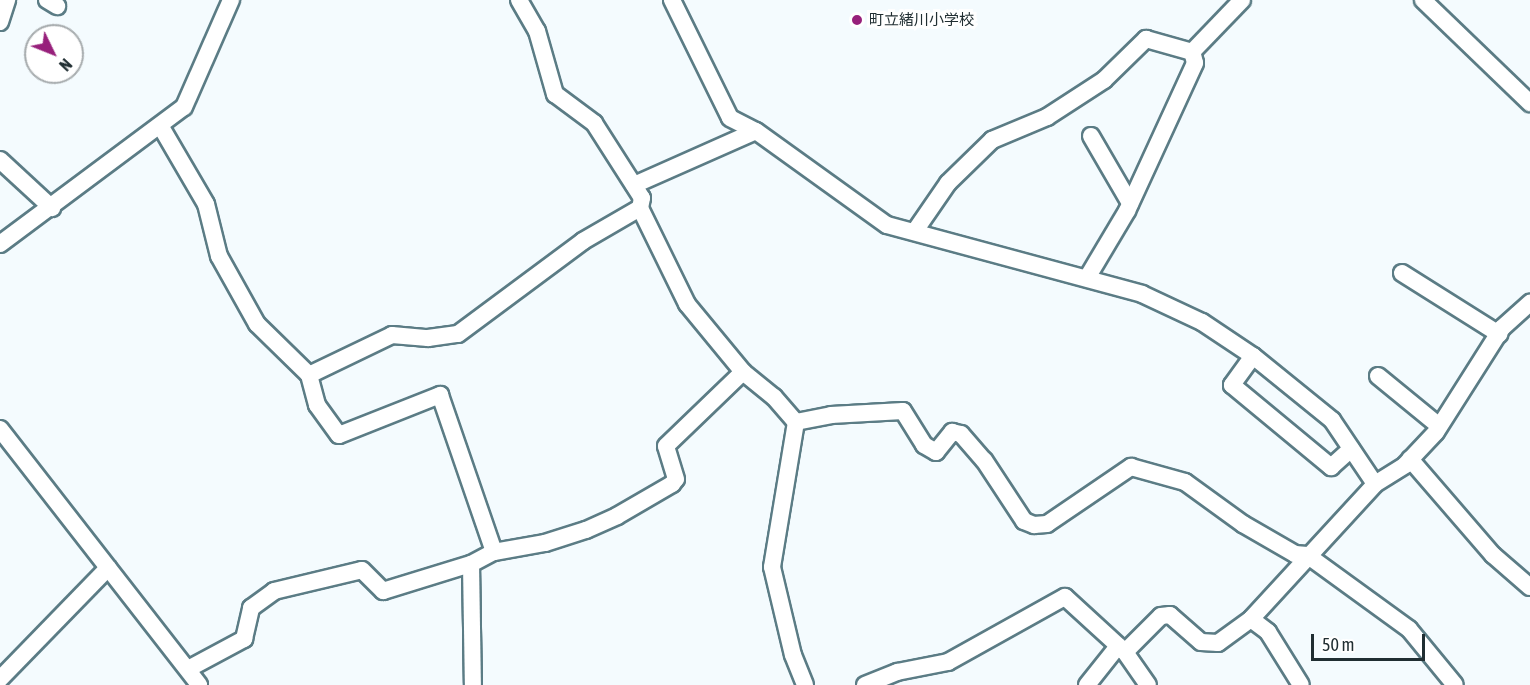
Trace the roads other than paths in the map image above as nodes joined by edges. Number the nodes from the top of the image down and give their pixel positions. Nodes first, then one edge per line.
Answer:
1 (7, 0) edge
2 (231, 0) edge
3 (519, 0) edge
4 (672, 0) edge
5 (1242, 0) edge
6 (1423, 0) edge
7 (0, 22) edge
8 (1193, 55) dead end
9 (1530, 103) edge
10 (161, 127) junction
11 (756, 131) junction
12 (1091, 136) dead end
13 (0, 160) edge
14 (634, 185) junction
15 (1130, 203) junction
16 (52, 208) junction
17 (640, 208) junction
18 (915, 231) junction
19 (0, 244) edge
20 (1402, 273) dead end
21 (1086, 278) junction
22 (1530, 303) edge
23 (1499, 334) junction
24 (1253, 356) junction
25 (743, 372) junction
26 (309, 375) junction
27 (1378, 376) dead end
28 (796, 422) junction
29 (1439, 426) junction
30 (0, 429) edge
31 (1351, 449) junction
32 (1410, 459) junction
33 (1375, 484) junction
34 (494, 552) junction
35 (1307, 555) junction
36 (471, 564) junction
37 (108, 568) junction
38 (1530, 587) edge
39 (1251, 619) junction
40 (1121, 649) junction
41 (188, 669) junction
42 (0, 679) edge
43 (199, 685) edge
44 (473, 685) edge
45 (805, 685) edge
46 (865, 685) edge
47 (1088, 685) edge
48 (1148, 685) edge
49 (1301, 685) edge
50 (1455, 685) edge

1 - 7 street
2 - 10 street
3 - 14 street
4 - 11 street
5 - 18 street
6 - 9 street
8 - 15 street
10 - 16 street
10 - 26 street
11 - 14 street
11 - 18 street
12 - 15 street
13 - 16 street
14 - 17 street
15 - 21 street
16 - 19 street
17 - 25 street
17 - 26 street
18 - 21 street
20 - 23 street
21 - 24 street
22 - 23 street
23 - 29 street
24 - 31 street
24 - 31 street
25 - 28 street
25 - 34 street
26 - 34 street
27 - 29 street
28 - 35 street
28 - 45 street
29 - 32 street
30 - 37 street
31 - 33 street
32 - 33 street
32 - 38 street
33 - 35 street
34 - 36 street
35 - 39 street
35 - 50 street
36 - 41 street
36 - 44 street
37 - 41 street
37 - 42 street
39 - 40 street
39 - 49 street
40 - 46 street
40 - 47 street
40 - 48 street
41 - 43 street

